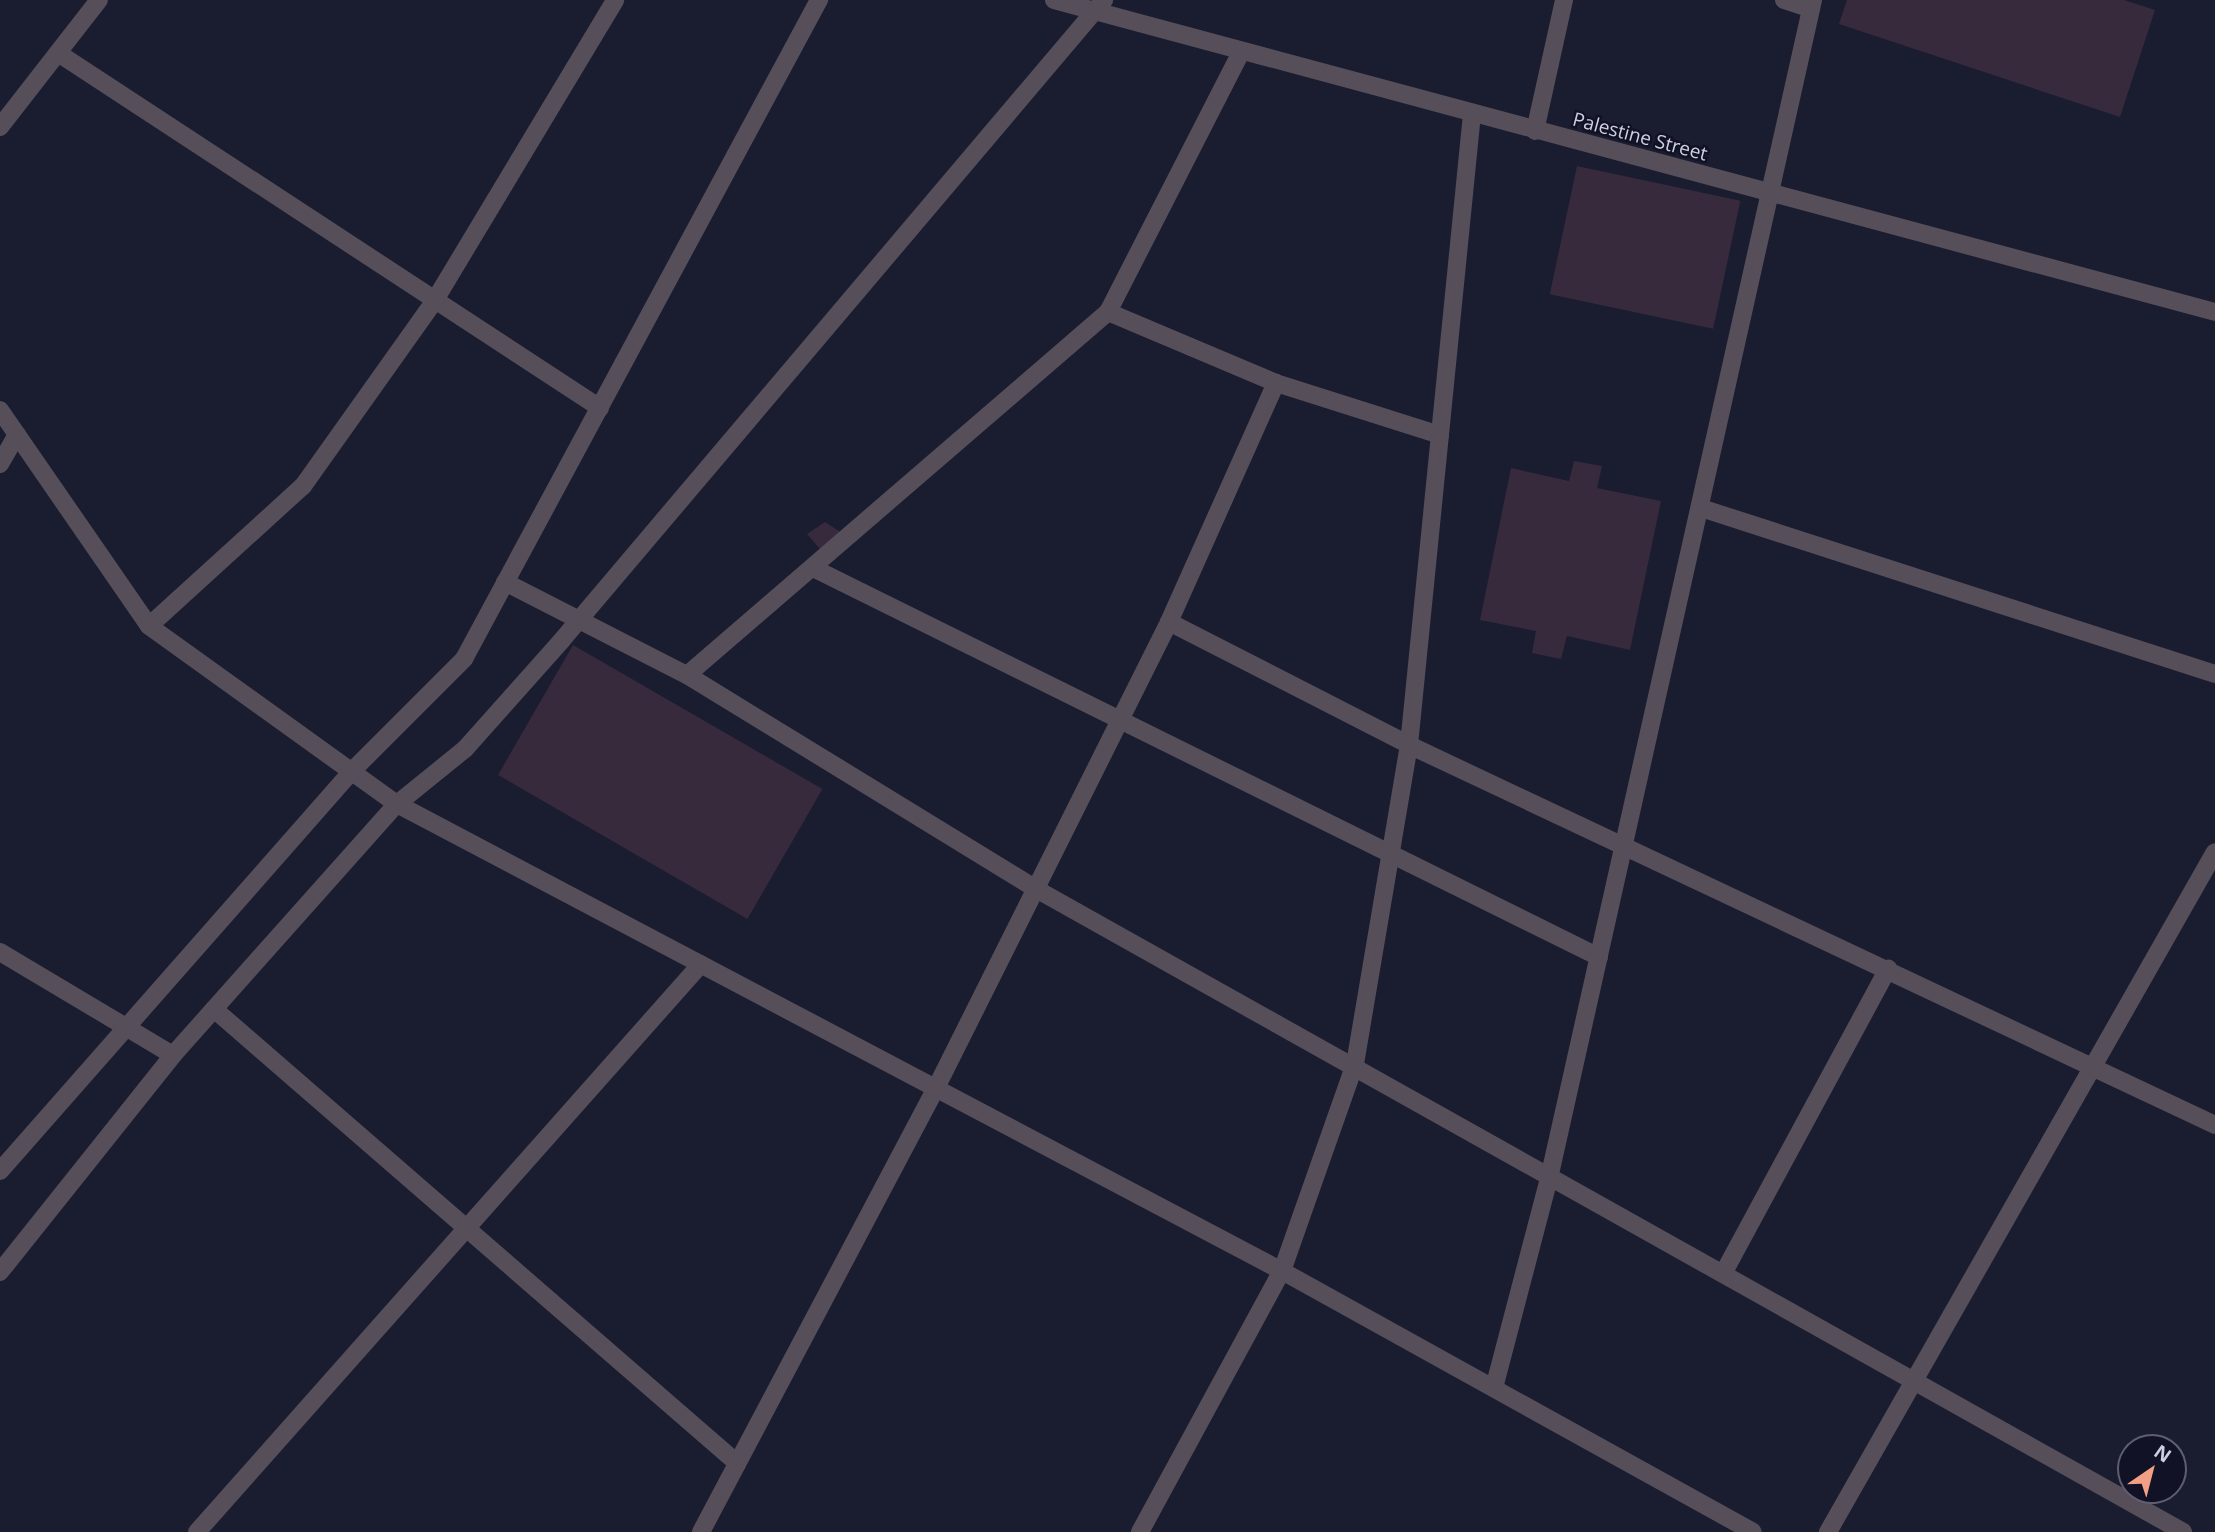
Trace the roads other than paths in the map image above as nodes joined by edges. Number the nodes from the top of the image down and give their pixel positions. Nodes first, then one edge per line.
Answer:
1 (99, 0) edge
2 (615, 0) edge
3 (819, 0) edge
4 (1054, 0) edge
5 (1564, 0) edge
6 (1784, 0) edge
7 (1812, 4) edge
8 (1099, 6) edge
9 (1241, 52) junction
10 (58, 53) junction
11 (1472, 114) junction
12 (0, 127) edge
13 (1535, 131) junction
14 (1772, 194) junction
15 (435, 300) junction
16 (1108, 312) junction
17 (2215, 312) edge
18 (1276, 383) junction
19 (600, 408) junction
20 (0, 410) edge
21 (17, 435) junction
22 (1440, 435) junction
23 (0, 464) edge
24 (1702, 508) junction
25 (813, 568) junction
26 (505, 582) junction
27 (577, 619) junction
28 (1169, 622) junction
29 (149, 626) junction
30 (687, 674) junction
31 (2215, 674) edge
32 (1120, 720) junction
33 (1409, 745) junction
34 (351, 772) junction
35 (397, 804) junction
36 (1625, 845) junction
37 (2215, 852) edge
38 (1393, 855) junction
39 (1036, 889) junction
40 (0, 952) edge
41 (1599, 957) junction
42 (701, 964) junction
43 (1888, 970) junction
44 (214, 1009) junction
45 (131, 1026) junction
46 (173, 1055) junction
47 (1355, 1064) junction
48 (2091, 1066) junction
49 (936, 1088) junction
50 (2215, 1125) edge
51 (0, 1171) edge
52 (1549, 1174) junction
53 (465, 1228) junction
54 (1282, 1270) junction
55 (0, 1272) edge
56 (1724, 1272) junction
57 (1914, 1380) junction
58 (1494, 1388) junction
59 (737, 1463) junction
60 (197, 1532) edge
61 (701, 1532) edge
62 (1140, 1532) edge
63 (1753, 1532) edge
64 (1828, 1532) edge
65 (2183, 1532) edge

1 - 10 street
2 - 15 street
3 - 19 street
4 - 8 street, Palestine Street
5 - 13 street
6 - 7 street
7 - 14 street
8 - 9 street, Palestine Street
8 - 27 street
9 - 11 street, Palestine Street
9 - 16 street
10 - 12 street
10 - 15 street
11 - 13 street, Palestine Street
11 - 22 street
13 - 14 street, Palestine Street
14 - 17 street, Palestine Street
14 - 24 street
15 - 19 street
15 - 29 street
16 - 18 street
16 - 25 street
18 - 22 street
18 - 28 street
19 - 26 street
20 - 21 street
21 - 23 street
21 - 29 street
22 - 33 street
24 - 31 street
24 - 36 street
25 - 30 street
25 - 32 street
26 - 27 street
26 - 34 street
27 - 30 street
27 - 35 street
28 - 32 street
28 - 33 street
29 - 34 street
30 - 39 street
32 - 38 street
32 - 39 street
33 - 36 street
33 - 38 street
34 - 35 street
34 - 45 street
35 - 42 street
35 - 44 street
36 - 41 street
36 - 43 street
37 - 48 street
38 - 41 street
38 - 47 street
39 - 47 street
39 - 49 street
40 - 45 street
41 - 52 street
42 - 49 street
42 - 53 street
43 - 48 street
43 - 56 street
44 - 46 street
44 - 53 street
45 - 46 street
45 - 51 street
46 - 55 street
47 - 52 street
47 - 54 street
48 - 50 street
48 - 57 street
49 - 54 street
49 - 59 street
52 - 56 street
52 - 58 street
53 - 59 street
53 - 60 street
54 - 58 street
54 - 62 street
56 - 57 street
57 - 64 street
57 - 65 street
58 - 63 street
59 - 61 street

